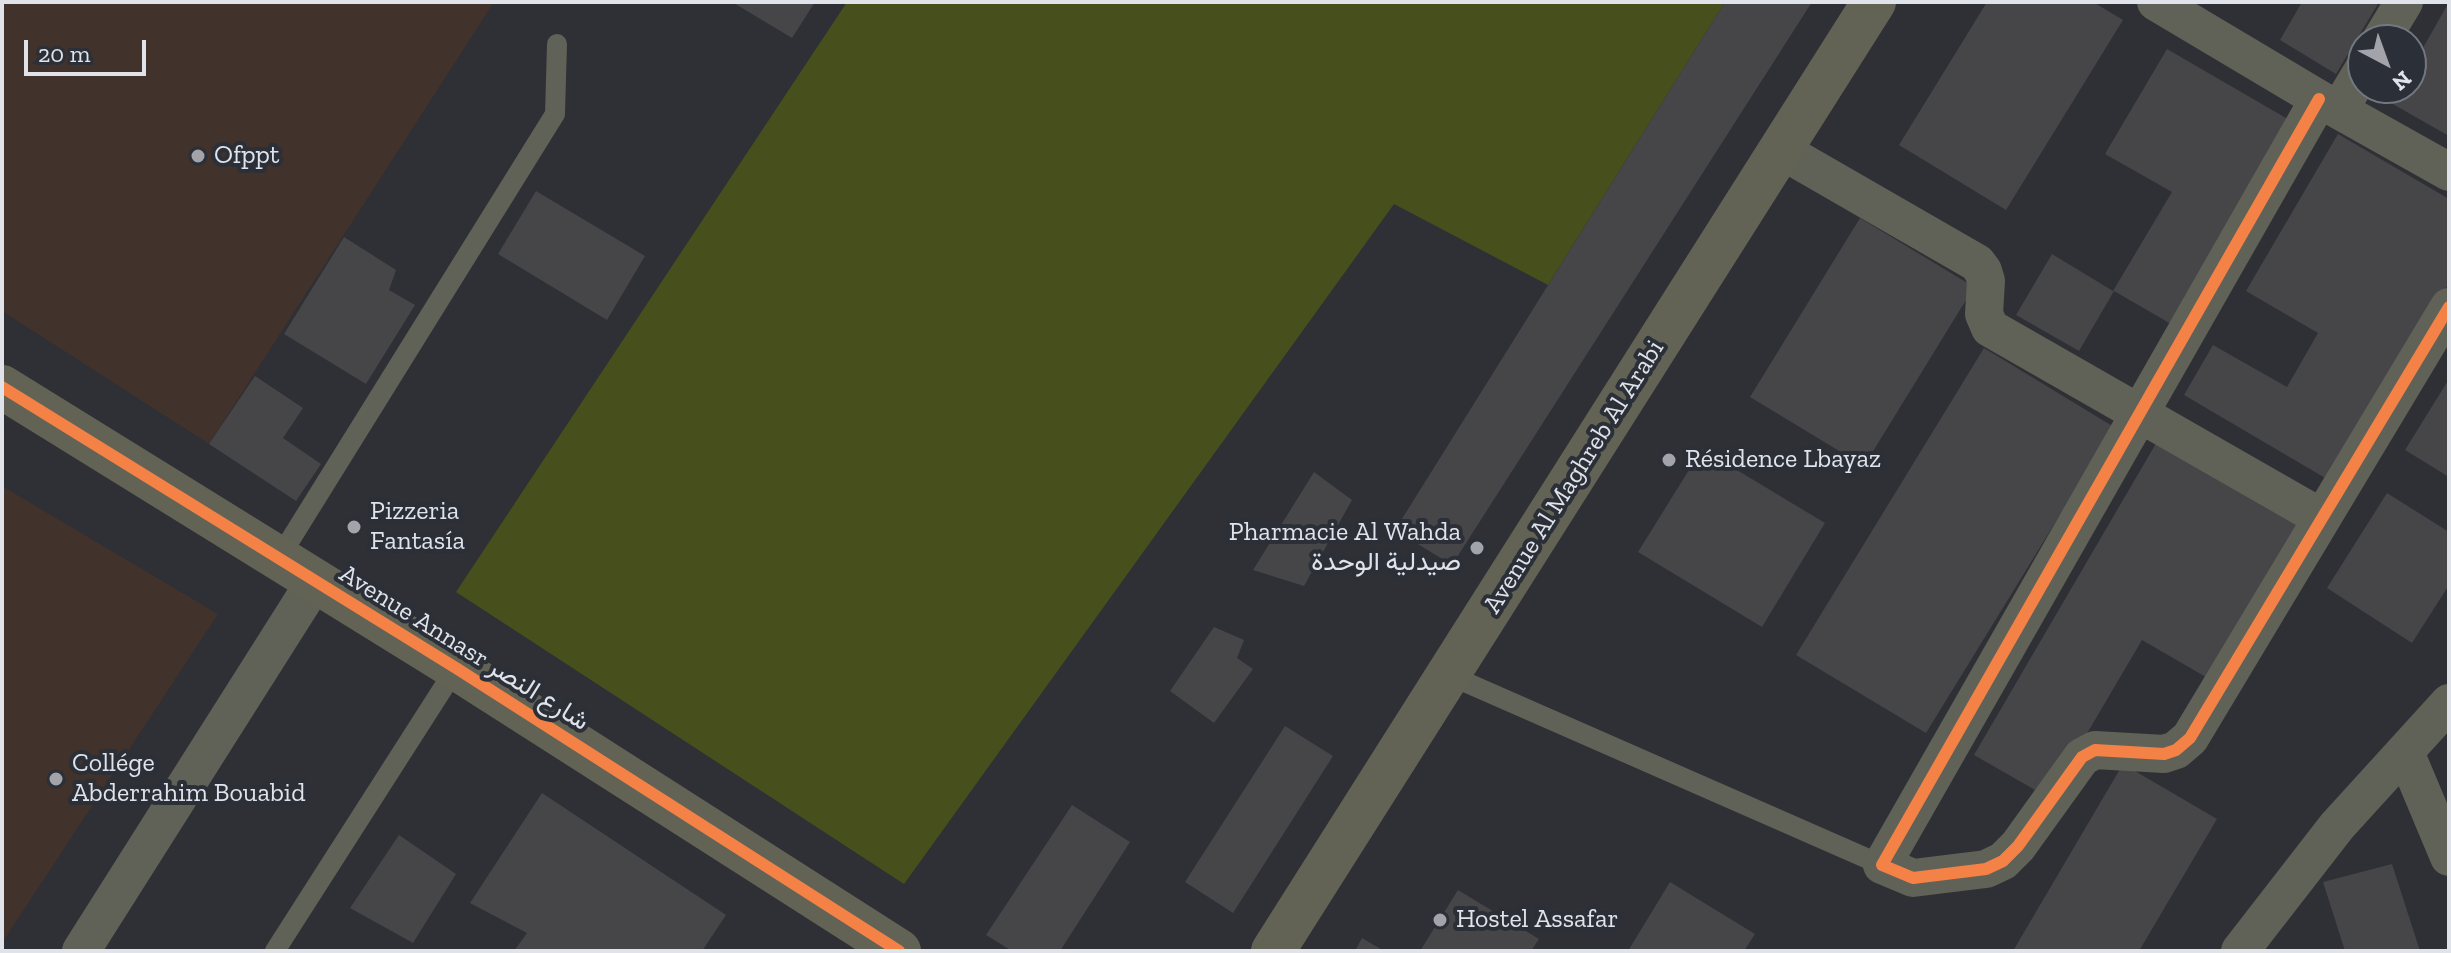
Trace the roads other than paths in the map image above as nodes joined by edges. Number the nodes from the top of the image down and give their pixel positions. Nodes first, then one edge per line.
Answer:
1 (1874, 2) edge
2 (2404, 2) edge
3 (2172, 6) edge
4 (2391, 24) edge
5 (557, 44) dead end
6 (2347, 86) edge
7 (2329, 105) junction
8 (1779, 149) junction
9 (2449, 172) edge
10 (2449, 307) edge
11 (2, 387) edge
12 (2139, 415) junction
13 (2322, 518) junction
14 (279, 558) junction
15 (316, 580) junction
16 (456, 668) junction
17 (1449, 675) junction
18 (2449, 703) edge
19 (2405, 752) junction
20 (2449, 857) edge
21 (1882, 865) junction
22 (81, 951) edge
23 (275, 951) edge
24 (899, 951) edge
25 (1273, 951) edge
26 (2240, 951) edge

1 - 8 main road, Avenue Al Maghreb Al Arabi
2 - 4 street
3 - 7 street
5 - 14 lane
6 - 7 street
7 - 9 street
7 - 12 street
8 - 12 street
8 - 17 main road, Avenue Al Maghreb Al Arabi
10 - 13 street
11 - 14 main road, Avenue Annasr شارع النصر
12 - 13 street
12 - 21 street
13 - 21 street
14 - 15 main road, Avenue Annasr شارع النصر
15 - 16 main road, Avenue Annasr شارع النصر
15 - 22 street
16 - 23 lane
16 - 24 main road, Avenue Annasr شارع النصر
17 - 21 lane
17 - 25 main road, Avenue Al Maghreb Al Arabi
18 - 19 street
19 - 20 street
19 - 26 street

